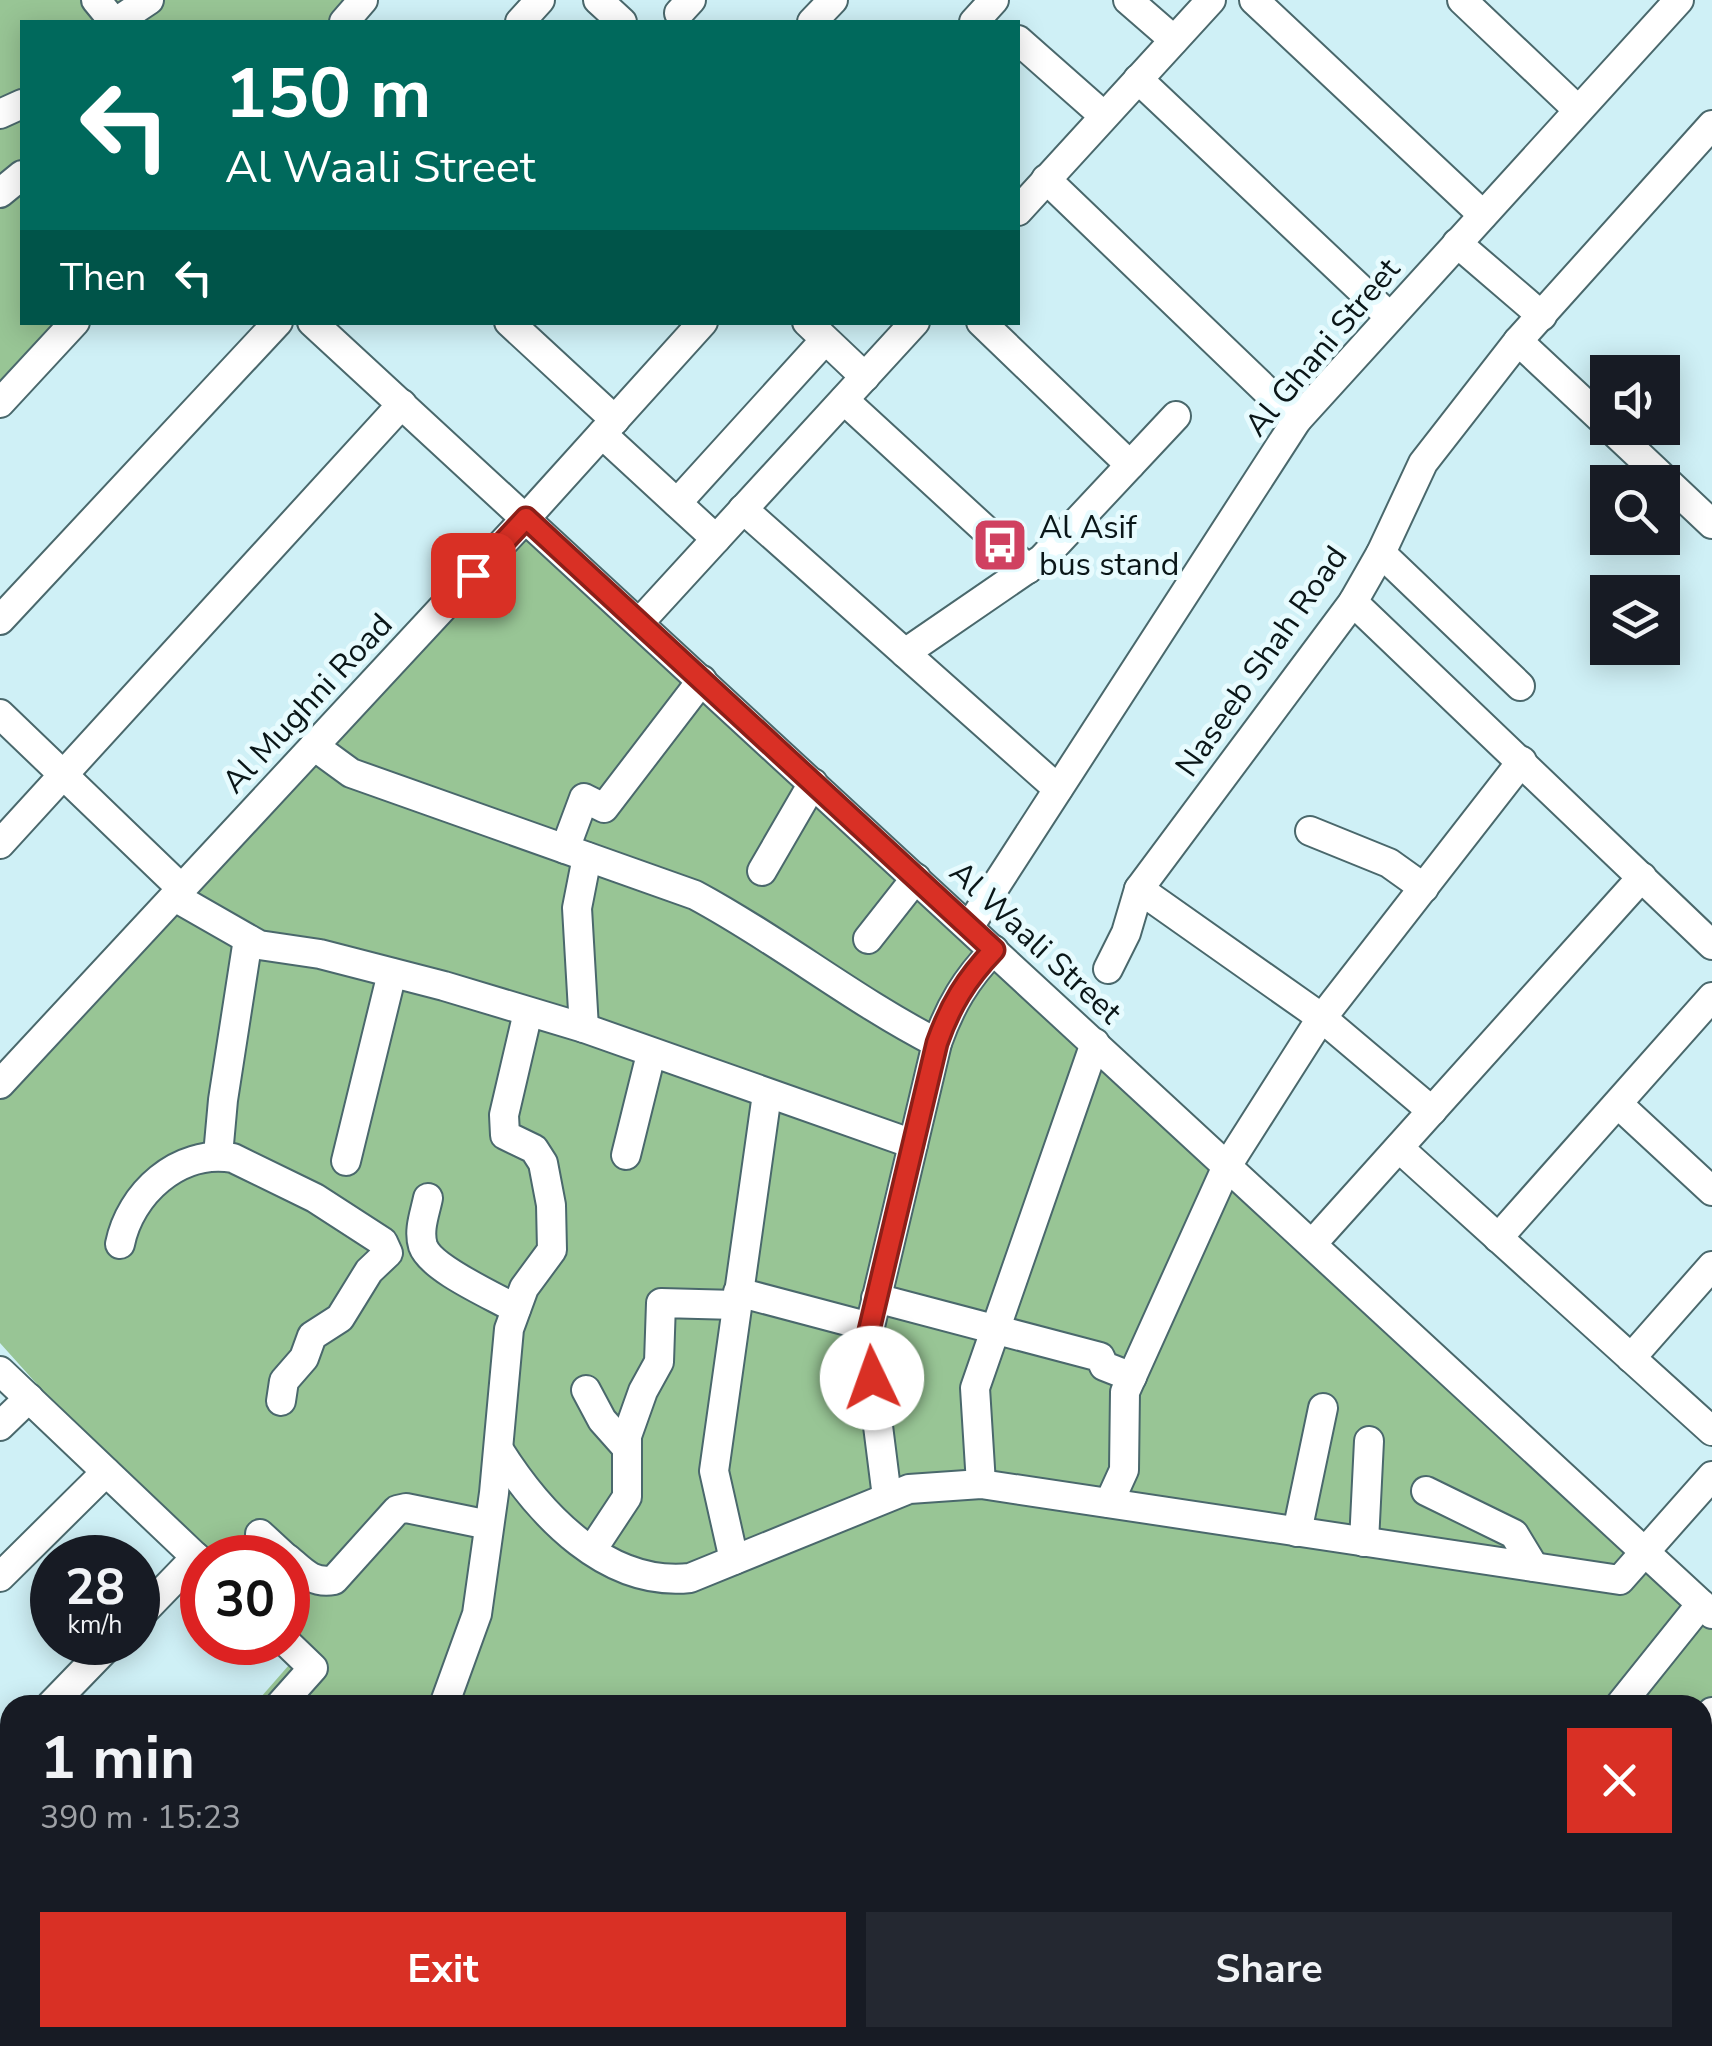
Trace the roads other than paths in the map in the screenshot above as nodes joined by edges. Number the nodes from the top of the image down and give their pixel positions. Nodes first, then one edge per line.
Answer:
1 (96, 0) edge
2 (149, 0) edge
3 (362, 0) edge
4 (540, 0) edge
5 (598, 0) edge
6 (833, 0) edge
7 (1128, 0) edge
8 (1211, 0) edge
9 (1254, 0) edge
10 (1462, 0) edge
11 (1674, 2) edge
12 (113, 20) edge
13 (118, 20) edge
14 (346, 20) edge
15 (522, 20) edge
16 (620, 20) edge
17 (814, 20) edge
18 (1174, 40) junction
19 (1020, 42) edge
20 (1138, 80) junction
21 (1578, 110) junction
22 (1104, 116) junction
23 (1712, 124) edge
24 (20, 178) edge
25 (1028, 192) edge
26 (0, 193) edge
27 (1483, 215) junction
28 (1457, 243) junction
29 (1542, 316) junction
30 (1390, 317) junction
31 (72, 325) edge
32 (275, 325) edge
33 (315, 325) edge
34 (699, 325) edge
35 (912, 325) edge
36 (984, 325) edge
37 (526, 328) edge
38 (816, 331) edge
39 (1518, 341) junction
40 (864, 377) junction
41 (844, 400) junction
42 (0, 403) edge
43 (402, 404) junction
44 (1590, 408) edge
45 (1176, 416) dead end
46 (1298, 420) junction
47 (608, 427) junction
48 (1629, 445) edge
49 (1130, 465) junction
50 (677, 503) junction
51 (743, 510) junction
52 (526, 518) junction
53 (1712, 524) edge
54 (716, 539) junction
55 (1380, 553) junction
56 (1028, 569) junction
57 (1353, 602) junction
58 (0, 620) edge
59 (640, 622) junction
60 (905, 653) junction
61 (702, 680) junction
62 (1520, 686) dead end
63 (0, 714) edge
64 (314, 746) junction
65 (1522, 761) junction
66 (63, 774) junction
67 (814, 784) junction
68 (1058, 789) junction
69 (1310, 831) dead end
70 (0, 844) edge
71 (576, 853) junction
72 (762, 871) dead end
73 (1642, 877) junction
74 (916, 878) junction
75 (1424, 888) junction
76 (1139, 889) junction
77 (179, 893) junction
78 (968, 927) junction
79 (248, 939) junction
80 (868, 939) dead end
81 (1712, 945) edge
82 (994, 950) junction
83 (1108, 968) dead end
84 (392, 973) junction
85 (1712, 997) edge
86 (528, 1012) junction
87 (1322, 1018) junction
88 (584, 1028) junction
89 (937, 1043) junction
90 (1095, 1044) junction
91 (652, 1054) junction
92 (0, 1084) edge
93 (768, 1094) junction
94 (1618, 1104) junction
95 (1432, 1111) junction
96 (913, 1144) junction
97 (1399, 1148) junction
98 (626, 1155) dead end
99 (218, 1156) junction
100 (346, 1160) dead end
101 (1227, 1166) junction
102 (1712, 1192) edge
103 (428, 1198) dead end
104 (1498, 1238) junction
105 (120, 1244) dead end
106 (1312, 1244) junction
107 (1712, 1266) edge
108 (737, 1298) junction
109 (876, 1298) junction
110 (516, 1309) junction
111 (870, 1327) junction
112 (995, 1331) junction
113 (1631, 1358) junction
114 (0, 1371) edge
115 (1132, 1377) junction
116 (586, 1390) dead end
117 (29, 1398) junction
118 (280, 1401) dead end
119 (1323, 1408) dead end
120 (0, 1426) edge
121 (1712, 1431) edge
122 (1369, 1442) dead end
123 (626, 1447) junction
124 (499, 1450) junction
125 (106, 1472) junction
126 (1712, 1476) edge
127 (980, 1484) junction
128 (1426, 1491) dead end
129 (887, 1497) junction
130 (1109, 1504) junction
131 (489, 1525) junction
132 (1297, 1532) junction
133 (180, 1542) edge
134 (1364, 1542) junction
135 (592, 1550) junction
136 (1643, 1550) junction
137 (734, 1560) junction
138 (1534, 1567) junction
139 (2, 1571) edge
140 (180, 1577) edge
141 (310, 1578) edge
142 (160, 1596) edge
143 (1706, 1609) edge
144 (310, 1664) edge
145 (90, 1665) edge
146 (61, 1695) edge
147 (289, 1695) edge
148 (448, 1695) edge
149 (1629, 1695) edge

1 - 12 street
2 - 13 street
3 - 14 street
4 - 15 street
5 - 16 street
6 - 17 street
7 - 18 street
8 - 18 street
9 - 27 street
10 - 21 street
11 - 21 street, Al Ghani Street
18 - 20 street
19 - 22 street
20 - 22 street
20 - 30 street
21 - 27 street, Al Ghani Street
22 - 25 street
23 - 29 street, Naseeb Shah Road
24 - 26 street
25 - 46 street
27 - 28 street, Al Ghani Street
28 - 29 street
28 - 30 street, Al Ghani Street
29 - 39 street, Naseeb Shah Road
30 - 46 street, Al Ghani Street
31 - 42 street
32 - 58 street
33 - 43 street, Al Waali Street
34 - 47 street, Al Mughni Road
35 - 40 street
36 - 49 street
37 - 47 street
38 - 40 street
38 - 50 street
39 - 44 street
39 - 55 street, Naseeb Shah Road
40 - 41 street
41 - 51 street
41 - 56 street
43 - 52 street, Al Waali Street
43 - 66 street
45 - 49 street
46 - 68 street, Al Ghani Street
47 - 50 street
47 - 52 street, Al Mughni Road
48 - 53 street
49 - 56 street
50 - 54 street
51 - 54 street
51 - 60 street
52 - 59 street, Al Waali Street
52 - 64 street, Al Mughni Road
54 - 59 street
55 - 57 street, Naseeb Shah Road
55 - 62 street
56 - 60 street
57 - 65 street
57 - 76 street, Naseeb Shah Road
59 - 61 street, Al Waali Street
60 - 68 street
61 - 67 street, Al Waali Street
61 - 71 street
63 - 66 street
64 - 71 street
64 - 77 street, Al Mughni Road
65 - 73 street
65 - 75 street
66 - 70 street
66 - 77 street
67 - 72 street
67 - 74 street, Al Waali Street
68 - 78 street, Al Ghani Street
69 - 75 street
71 - 88 street
71 - 89 street
73 - 81 street
73 - 95 street
74 - 78 street, Al Waali Street
74 - 80 street
75 - 87 street
76 - 83 street, Naseeb Shah Road
76 - 87 street
77 - 79 street
77 - 92 street, Al Mughni Road
78 - 82 street, Al Waali Street
79 - 84 street
79 - 99 street
82 - 89 street
82 - 90 street, Al Waali Street
84 - 86 street
84 - 100 street
85 - 94 street
86 - 88 street
86 - 110 street
87 - 95 street
87 - 101 street
88 - 91 street
89 - 96 street
90 - 101 street, Al Waali Street
90 - 112 street
91 - 93 street
91 - 98 street
93 - 96 street
93 - 108 street
94 - 102 street
94 - 104 street
95 - 97 street
96 - 109 street
97 - 104 street
97 - 106 street
99 - 105 street
99 - 118 street
101 - 106 street, Al Waali Street
101 - 115 street
103 - 110 street
104 - 113 street
106 - 136 street, Al Waali Street
107 - 113 street
108 - 111 street
108 - 123 street
108 - 137 street
109 - 111 street
109 - 112 street
110 - 124 street
111 - 129 street
112 - 115 street
112 - 127 street
113 - 121 street
114 - 117 street
115 - 130 street
116 - 123 street
117 - 120 street
117 - 125 street
119 - 132 street
122 - 134 street
123 - 135 street
124 - 131 street
124 - 135 street
125 - 133 street
125 - 139 street
126 - 136 street
127 - 129 street
127 - 130 street
128 - 138 street
129 - 137 street
130 - 132 street
131 - 141 street
131 - 148 street
132 - 134 street
134 - 138 street
135 - 137 street
136 - 138 street
136 - 143 street, Al Waali Street
140 - 142 street
143 - 149 street
144 - 147 street
145 - 146 street

